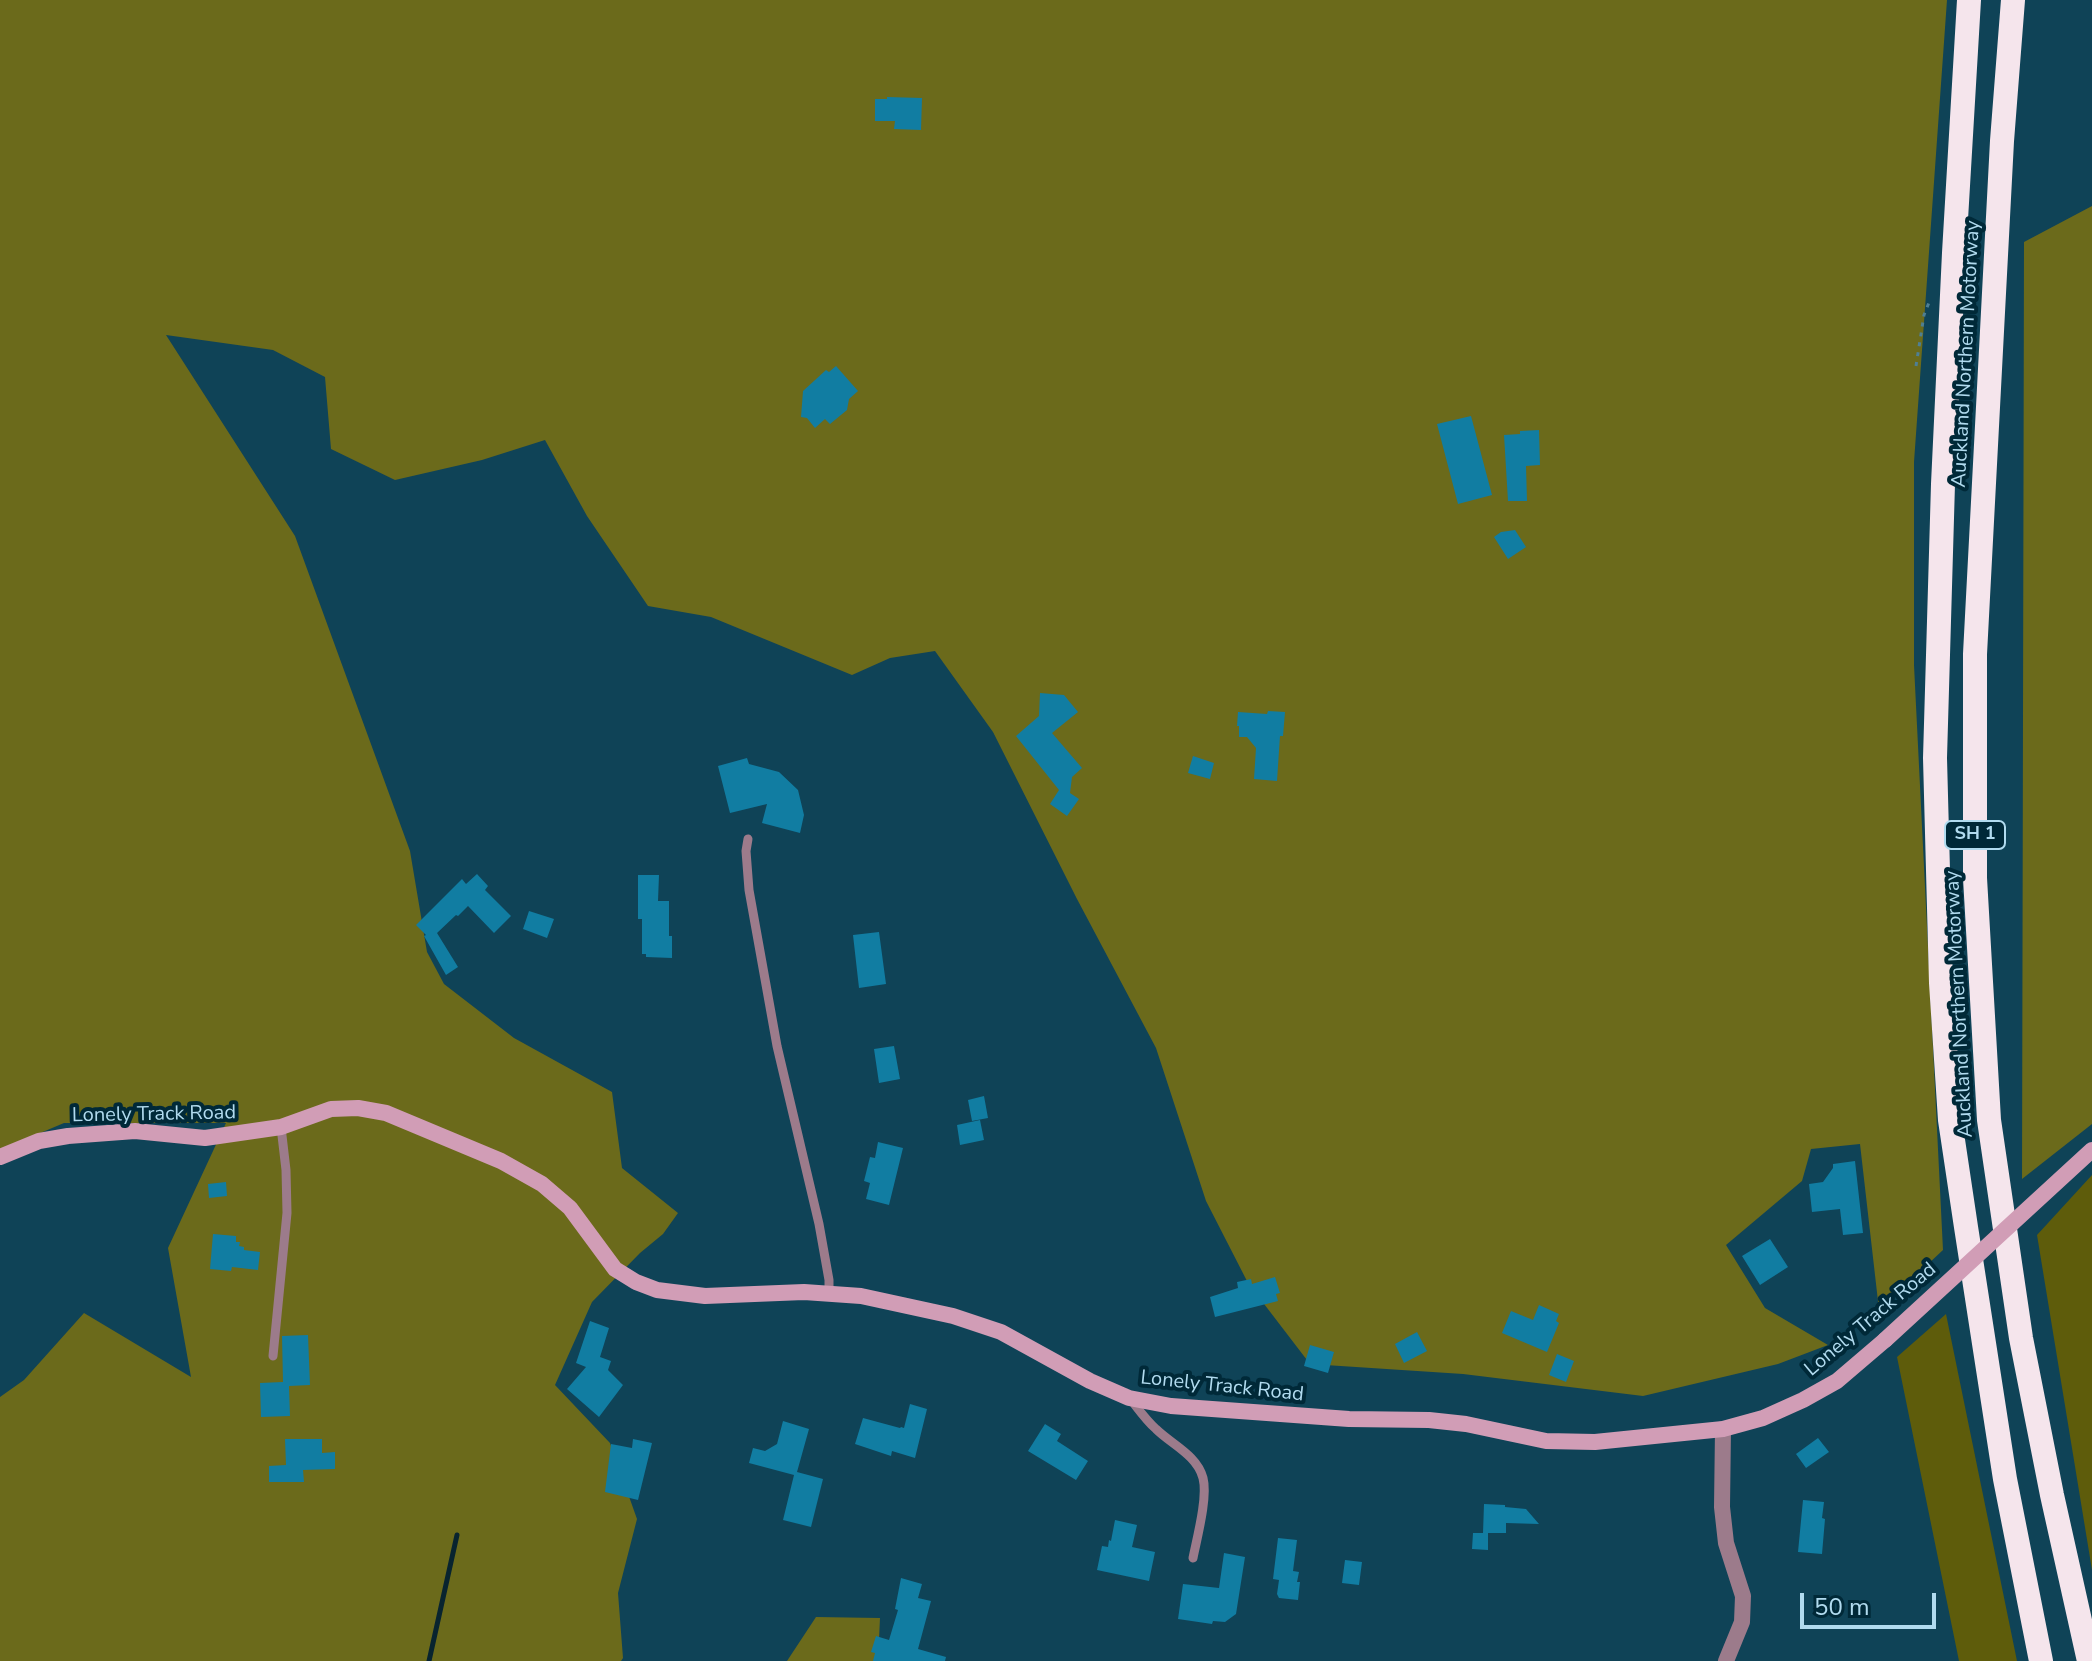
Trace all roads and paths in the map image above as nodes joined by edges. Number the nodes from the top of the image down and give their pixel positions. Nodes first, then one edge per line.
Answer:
1 (1969, 0) edge
2 (2013, 0) edge
3 (748, 839) dead end
4 (281, 1127) junction
5 (2092, 1150) edge
6 (0, 1157) edge
7 (829, 1293) junction
8 (273, 1356) dead end
9 (1129, 1398) junction
10 (1723, 1429) junction
11 (1193, 1558) dead end
12 (1726, 1661) edge
13 (2041, 1661) edge
14 (2089, 1661) edge

1 - 13 highway, Auckland Northern Motorway / SH 1
2 - 14 highway, Auckland Northern Motorway / SH 1
3 - 7 lane
4 - 6 street, Lonely Track Road
4 - 7 street, Lonely Track Road
4 - 8 lane
5 - 10 street, Lonely Track Road, bridge
7 - 9 street, Lonely Track Road
9 - 10 street, Lonely Track Road
9 - 11 lane
10 - 12 street

